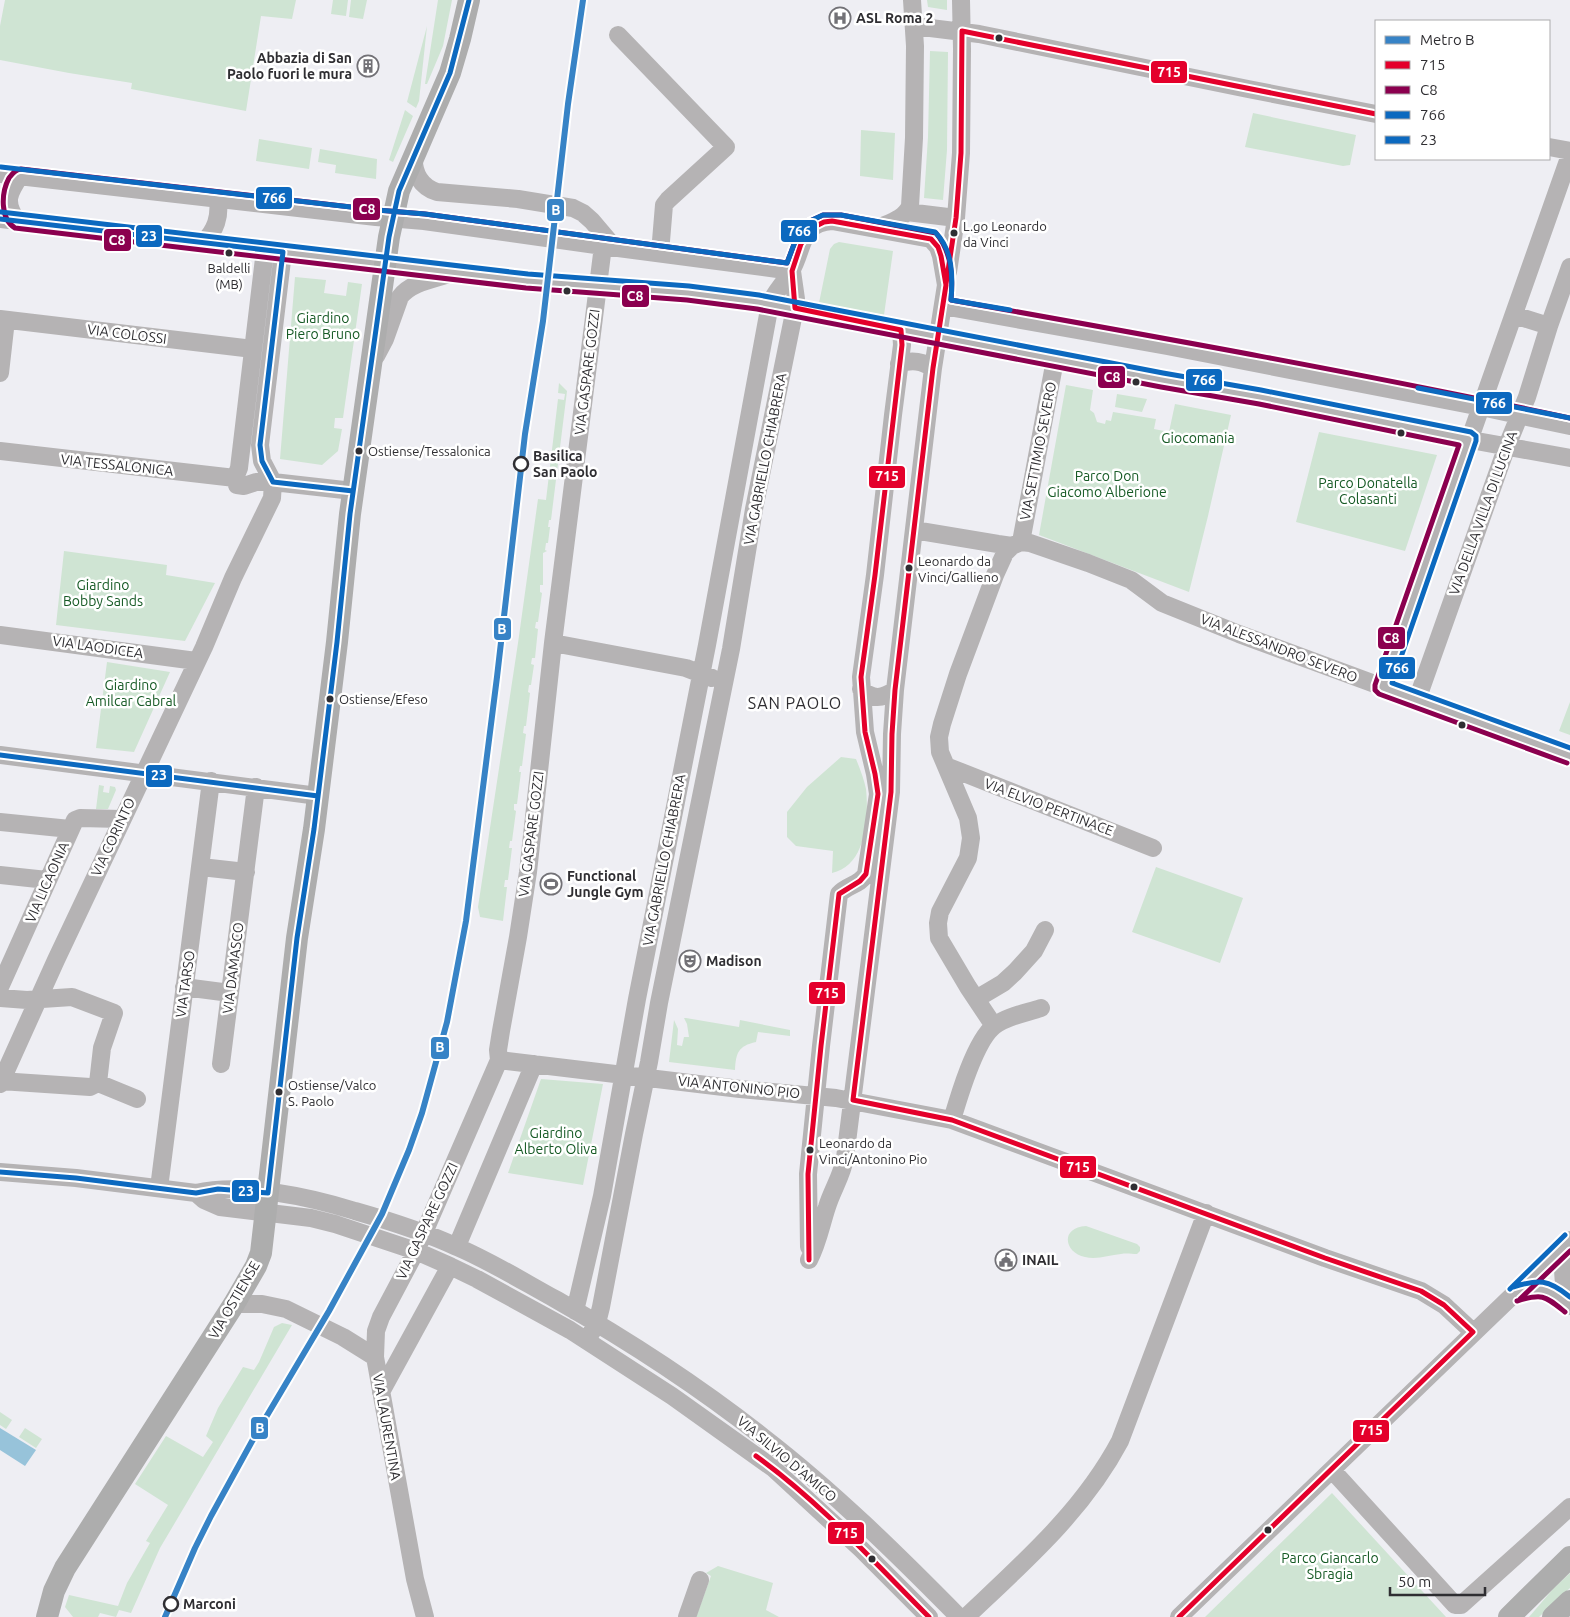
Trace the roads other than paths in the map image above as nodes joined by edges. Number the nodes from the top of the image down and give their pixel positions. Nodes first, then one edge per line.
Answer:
1 (469, 0) edge
2 (912, 0) edge
3 (960, 0) edge
4 (914, 26) junction
5 (962, 31) junction
6 (618, 35) dead end
7 (1375, 114) edge
8 (1550, 147) edge
9 (1570, 150) edge
10 (1570, 154) edge
11 (414, 157) junction
12 (0, 174) edge
13 (20, 176) junction
14 (218, 199) junction
15 (907, 212) junction
16 (392, 218) junction
17 (956, 218) junction
18 (8, 220) edge
19 (876, 229) junction
20 (203, 243) junction
21 (609, 247) junction
22 (265, 250) junction
23 (283, 252) junction
24 (660, 254) junction
25 (385, 263) junction
26 (1570, 267) edge
27 (792, 270) junction
28 (455, 272) junction
29 (598, 285) junction
30 (946, 285) junction
31 (770, 304) junction
32 (943, 306) junction
33 (795, 308) junction
34 (1514, 315) junction
35 (3, 320) edge
36 (1549, 326) junction
37 (901, 330) junction
38 (764, 336) junction
39 (938, 336) junction
40 (788, 340) junction
41 (253, 349) junction
42 (1055, 360) junction
43 (370, 364) junction
44 (900, 364) junction
45 (933, 368) junction
46 (0, 373) edge
47 (1481, 407) junction
48 (1519, 414) junction
49 (1570, 426) edge
50 (1469, 439) junction
51 (1507, 446) junction
52 (0, 451) edge
53 (1570, 458) edge
54 (235, 478) junction
55 (273, 482) junction
56 (353, 491) junction
57 (914, 530) junction
58 (1016, 544) junction
59 (0, 634) edge
60 (553, 643) junction
61 (196, 661) junction
62 (727, 666) junction
63 (703, 668) junction
64 (723, 684) junction
65 (1382, 687) junction
66 (861, 689) junction
67 (895, 690) junction
68 (1417, 700) junction
69 (864, 716) junction
70 (892, 717) junction
71 (0, 755) edge
72 (1570, 756) edge
73 (946, 766) junction
74 (144, 772) junction
75 (211, 781) junction
76 (256, 787) junction
77 (318, 796) junction
78 (121, 819) junction
79 (0, 822) edge
80 (70, 829) junction
81 (1153, 848) dead end
82 (200, 867) junction
83 (246, 872) junction
84 (0, 875) edge
85 (47, 880) junction
86 (1045, 930) dead end
87 (0, 987) edge
88 (184, 987) junction
89 (230, 993) junction
90 (972, 993) junction
91 (0, 998) edge
92 (39, 999) junction
93 (1041, 1008) dead end
94 (994, 1026) junction
95 (628, 1046) junction
96 (651, 1052) junction
97 (499, 1060) junction
98 (222, 1064) dead end
99 (534, 1064) junction
100 (624, 1074) junction
101 (646, 1077) junction
102 (0, 1082) edge
103 (98, 1083) junction
104 (815, 1096) junction
105 (137, 1099) dead end
106 (845, 1099) junction
107 (952, 1120) junction
108 (0, 1172) edge
109 (159, 1188) junction
110 (602, 1196) junction
111 (622, 1200) junction
112 (267, 1203) junction
113 (1206, 1213) junction
114 (424, 1233) junction
115 (1570, 1240) edge
116 (1570, 1245) edge
117 (457, 1246) junction
118 (416, 1251) junction
119 (450, 1266) junction
120 (1514, 1294) junction
121 (1570, 1298) edge
122 (234, 1304) junction
123 (1570, 1306) edge
124 (575, 1311) junction
125 (597, 1323) junction
126 (1473, 1332) junction
127 (586, 1340) junction
128 (375, 1357) junction
129 (382, 1392) junction
130 (1332, 1470) junction
131 (1570, 1507) edge
132 (1570, 1557) edge
133 (700, 1580) dead end
134 (1570, 1601) edge
135 (47, 1617) edge
136 (425, 1617) edge
137 (687, 1617) edge
138 (929, 1617) edge
139 (959, 1617) edge
140 (966, 1617) edge
141 (1179, 1617) edge
142 (1509, 1617) edge
143 (1553, 1617) edge

1 - 11 main road, VIA OSTIENSE
2 - 4 street
3 - 5 street
4 - 5 street
4 - 15 street
5 - 7 street
5 - 17 street
6 - 24 street
8 - 9 street
10 - 34 street
11 - 16 main road, VIA OSTIENSE
11 - 21 street
12 - 13 street
13 - 14 street
13 - 18 street
14 - 16 street
14 - 20 street
15 - 17 street
15 - 19 street
16 - 21 street
16 - 25 main road, VIA OSTIENSE
17 - 30 street
18 - 20 street
19 - 27 street
19 - 30 street
20 - 22 street
21 - 24 street
21 - 29 street, VIA GASPARE GOZZI
22 - 23 street
22 - 41 street
23 - 25 street
23 - 55 street
24 - 27 street
25 - 28 street
25 - 43 main road, VIA OSTIENSE
26 - 36 street, VIA DELLA VILLA DI LUCINA
27 - 31 street
27 - 33 street, VIA GABRIELLO CHIABRERA
28 - 29 street
28 - 43 street
29 - 31 street
29 - 60 street, VIA GASPARE GOZZI
30 - 32 street
31 - 33 street
31 - 38 street, VIA GABRIELLO CHIABRERA
32 - 39 street
32 - 47 street
33 - 37 street
33 - 40 street, VIA GABRIELLO CHIABRERA
34 - 36 street
34 - 47 street
35 - 41 street, VIA COLOSSI
35 - 46 street
36 - 48 street, VIA DELLA VILLA DI LUCINA
37 - 39 street
37 - 44 street
38 - 40 street
38 - 63 street, VIA GABRIELLO CHIABRERA
39 - 42 street
39 - 45 street
40 - 62 street, VIA GABRIELLO CHIABRERA
41 - 54 street
42 - 50 street
42 - 58 street, VIA SETTIMIO SEVERO
43 - 56 main road, VIA OSTIENSE
44 - 45 street
44 - 66 street
45 - 57 street
47 - 48 street
47 - 50 street
48 - 49 street
48 - 51 street, VIA DELLA VILLA DI LUCINA
50 - 51 street
50 - 65 street
51 - 53 street
51 - 68 street, VIA DELLA VILLA DI LUCINA
52 - 54 street, VIA TESSALONICA
54 - 55 street, VIA TESSALONICA
55 - 56 street
55 - 61 street, VIA CORINTO
56 - 77 main road, VIA OSTIENSE
57 - 58 street, VIA ALESSANDRO SEVERO
57 - 67 street
58 - 65 street, VIA ALESSANDRO SEVERO
58 - 73 street
59 - 61 street, VIA LAODICEA
60 - 63 street
60 - 97 street, VIA GASPARE GOZZI
61 - 74 street, VIA CORINTO
62 - 63 street
62 - 64 street, VIA GABRIELLO CHIABRERA
63 - 64 street
63 - 95 street, VIA GABRIELLO CHIABRERA
64 - 96 street, VIA GABRIELLO CHIABRERA
65 - 68 street, VIA ALESSANDRO SEVERO
66 - 67 street
66 - 69 street
67 - 70 street
68 - 72 street, VIA ALESSANDRO SEVERO
69 - 70 street
69 - 104 street
70 - 106 street
71 - 74 street
73 - 81 street, VIA ELVIO PERTINACE
73 - 90 street
74 - 75 street
74 - 78 street, VIA CORINTO
75 - 76 street
75 - 82 street, VIA TARSO
76 - 77 street
76 - 83 street, VIA DAMASCO
77 - 112 main road, VIA OSTIENSE
78 - 80 street, VIA LICAONIA
78 - 92 street, VIA CORINTO
79 - 80 street
80 - 85 street, VIA LICAONIA
82 - 83 street
82 - 88 street, VIA TARSO
83 - 89 street, VIA DAMASCO
84 - 85 street
85 - 87 street, VIA LICAONIA
86 - 90 street
88 - 89 street
88 - 109 street, VIA TARSO
89 - 98 street, VIA DAMASCO
90 - 94 street
91 - 92 street
92 - 102 street, VIA CORINTO
92 - 103 street
93 - 94 street
94 - 107 street
95 - 96 street
95 - 100 street, VIA GABRIELLO CHIABRERA
96 - 101 street, VIA GABRIELLO CHIABRERA
97 - 99 street, VIA ANTONINO PIO
97 - 114 street, VIA GASPARE GOZZI
99 - 100 street, VIA ANTONINO PIO
99 - 117 street
100 - 101 street, VIA ANTONINO PIO
100 - 110 street, VIA GABRIELLO CHIABRERA
101 - 104 street, VIA ANTONINO PIO
101 - 111 street, VIA GABRIELLO CHIABRERA
102 - 103 street
103 - 105 street
104 - 106 street, VIA ANTONINO PIO
104 - 106 street
106 - 107 street, VIA ANTONINO PIO
107 - 113 street, VIA ANTONINO PIO
108 - 109 street
109 - 112 street
110 - 111 street
110 - 124 street, VIA GABRIELLO CHIABRERA
111 - 125 street, VIA GABRIELLO CHIABRERA
112 - 114 street, VIA SILVIO D'AMICO
112 - 118 street, VIA SILVIO D'AMICO
112 - 122 main road, VIA OSTIENSE
113 - 126 street, VIA ANTONINO PIO
113 - 140 street
114 - 117 street, VIA SILVIO D'AMICO
114 - 118 street, VIA GASPARE GOZZI
115 - 120 street
116 - 121 street
117 - 124 street, VIA SILVIO D'AMICO
118 - 119 street, VIA SILVIO D'AMICO
118 - 128 street, VIA GASPARE GOZZI
119 - 127 street, VIA SILVIO D'AMICO
119 - 129 street
120 - 123 street
120 - 126 street
122 - 128 street, VIA LAURENTINA
122 - 135 main road, VIA OSTIENSE
124 - 125 street, VIA SILVIO D'AMICO
125 - 127 street
125 - 139 street, VIA SILVIO D'AMICO
126 - 130 street
127 - 138 street, VIA SILVIO D'AMICO
128 - 129 street, VIA LAURENTINA
129 - 136 street, VIA LAURENTINA
130 - 131 street
130 - 141 street
132 - 142 main road
133 - 137 street
134 - 143 main road

